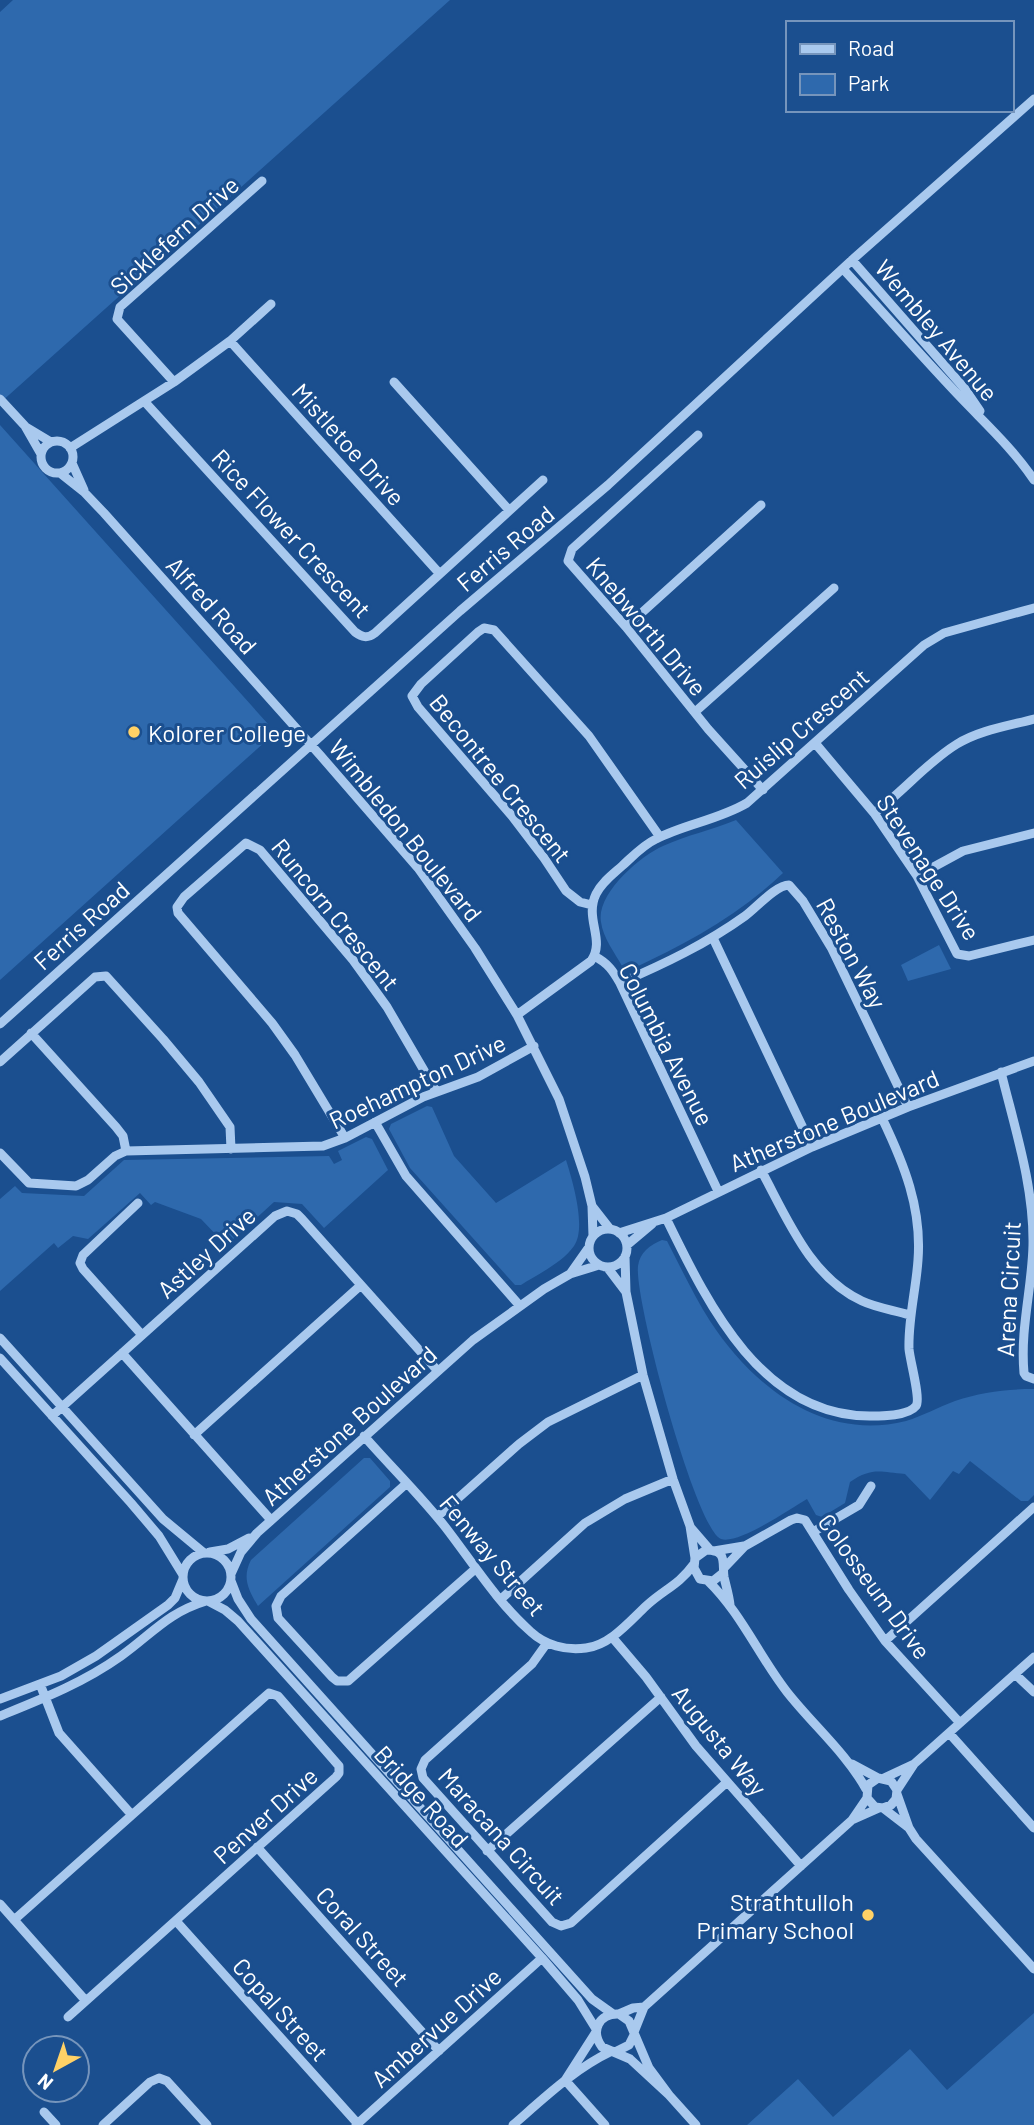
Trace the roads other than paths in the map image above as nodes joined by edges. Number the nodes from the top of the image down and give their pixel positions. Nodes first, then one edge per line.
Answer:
1 (1034, 99) edge
2 (262, 181) dead end
3 (852, 260) junction
4 (843, 268) junction
5 (271, 304) dead end
6 (230, 341) junction
7 (174, 382) junction
8 (394, 382) dead end
9 (0, 399) edge
10 (144, 401) junction
11 (25, 426) junction
12 (991, 426) junction
13 (698, 435) dead end
14 (51, 442) junction
15 (70, 448) junction
16 (41, 454) junction
17 (72, 463) junction
18 (60, 473) junction
19 (543, 480) dead end
20 (1034, 480) edge
21 (84, 492) junction
22 (761, 505) dead end
23 (509, 510) junction
24 (439, 573) junction
25 (834, 589) dead end
26 (1034, 608) edge
27 (626, 627) junction
28 (695, 712) junction
29 (1034, 719) edge
30 (815, 743) junction
31 (312, 745) junction
32 (762, 790) junction
33 (874, 813) junction
34 (1034, 833) edge
35 (660, 837) junction
36 (917, 876) junction
37 (592, 905) junction
38 (713, 938) junction
39 (1034, 940) edge
40 (594, 956) junction
41 (620, 983) junction
42 (517, 1016) junction
43 (0, 1024) edge
44 (32, 1033) junction
45 (534, 1046) junction
46 (1034, 1061) edge
47 (0, 1062) edge
48 (1001, 1072) junction
49 (436, 1091) junction
50 (908, 1107) junction
51 (882, 1118) junction
52 (375, 1122) junction
53 (345, 1138) junction
54 (812, 1147) junction
55 (231, 1149) junction
56 (126, 1151) junction
57 (0, 1153) edge
58 (761, 1170) junction
59 (718, 1191) junction
60 (138, 1203) dead end
61 (592, 1206) junction
62 (666, 1218) junction
63 (652, 1224) junction
64 (614, 1231) junction
65 (593, 1237) junction
66 (626, 1245) junction
67 (589, 1247) junction
68 (625, 1256) junction
69 (603, 1266) junction
70 (570, 1274) junction
71 (361, 1285) junction
72 (626, 1292) junction
73 (520, 1306) junction
74 (909, 1315) junction
75 (142, 1335) junction
76 (0, 1338) edge
77 (122, 1353) junction
78 (0, 1358) edge
79 (437, 1370) junction
80 (643, 1375) junction
81 (1034, 1379) edge
82 (62, 1408) junction
83 (52, 1416) junction
84 (194, 1435) junction
85 (364, 1436) junction
86 (673, 1479) junction
87 (407, 1483) junction
88 (871, 1486) dead end
89 (1034, 1507) edge
90 (437, 1517) junction
91 (271, 1520) junction
92 (690, 1526) junction
93 (813, 1532) junction
94 (257, 1533) junction
95 (745, 1546) junction
96 (712, 1550) junction
97 (205, 1553) junction
98 (694, 1561) junction
99 (475, 1569) junction
100 (724, 1570) junction
101 (183, 1577) junction
102 (231, 1578) junction
103 (706, 1581) junction
104 (678, 1583) junction
105 (501, 1599) junction
106 (207, 1601) junction
107 (730, 1605) junction
108 (612, 1637) junction
109 (885, 1641) junction
110 (547, 1643) junction
111 (1034, 1657) edge
112 (1015, 1674) junction
113 (40, 1684) junction
114 (1034, 1692) edge
115 (661, 1697) junction
116 (46, 1698) junction
117 (0, 1699) edge
118 (0, 1716) edge
119 (960, 1723) junction
120 (949, 1733) junction
121 (847, 1762) junction
122 (914, 1763) junction
123 (881, 1778) junction
124 (726, 1783) junction
125 (897, 1792) junction
126 (866, 1794) junction
127 (881, 1808) junction
128 (131, 1814) junction
129 (852, 1820) junction
130 (909, 1828) junction
131 (1034, 1828) edge
132 (257, 1847) junction
133 (487, 1851) junction
134 (801, 1866) junction
135 (0, 1904) edge
136 (13, 1920) junction
137 (176, 1921) junction
138 (542, 1958) junction
139 (1034, 1969) edge
140 (86, 2001) junction
141 (643, 2007) junction
142 (616, 2014) junction
143 (68, 2018) dead end
144 (596, 2031) junction
145 (634, 2033) junction
146 (439, 2051) junction
147 (613, 2051) junction
148 (565, 2080) junction
149 (669, 2095) junction
150 (44, 2112) dead end
151 (357, 2124) edge
152 (56, 2125) edge
153 (103, 2125) edge
154 (206, 2125) edge
155 (513, 2125) edge
156 (605, 2125) edge
157 (696, 2125) edge

1 - 3 street, Ferris Road
2 - 7 street, Sicklefern Drive
3 - 4 street, Ferris Road
3 - 12 street, Wembley Avenue
4 - 12 street, Wembley Avenue
4 - 31 street, Ferris Road
5 - 6 street
6 - 7 street
6 - 24 street, Mistletoe Drive
7 - 10 street
8 - 23 street
9 - 11 street
10 - 15 street
10 - 24 street, Rice Flower Crescent
11 - 14 street
11 - 16 street
12 - 20 street, Wembley Avenue
13 - 27 street, Knebworth Drive
14 - 15 street
14 - 16 street
15 - 17 street
16 - 18 street
17 - 18 street
17 - 21 street, Alfred Road
18 - 21 street, Alfred Road
19 - 23 street, Rice Flower Crescent
21 - 31 street, Alfred Road
22 - 27 street
23 - 24 street, Rice Flower Crescent
25 - 28 street
26 - 30 street, Ruislip Crescent
27 - 28 street, Knebworth Drive
28 - 32 street, Knebworth Drive
29 - 33 street
30 - 32 street, Ruislip Crescent
30 - 33 street, Stevenage Drive
31 - 42 street, Wimbledon Boulevard
31 - 43 street, Ferris Road
32 - 35 street, Ruislip Crescent
33 - 36 street, Stevenage Drive
34 - 36 street
35 - 37 street, Ruislip Crescent
35 - 37 street, Becontree Crescent
36 - 39 street, Stevenage Drive
37 - 40 street
38 - 41 street, Reston Way
38 - 50 street, Reston Way
38 - 54 street
40 - 41 street, Columbia Avenue
40 - 42 street
41 - 59 street, Columbia Avenue
42 - 45 street, Wimbledon Boulevard
44 - 47 street
44 - 55 street
44 - 56 street
45 - 49 street, Roehampton Drive
45 - 61 street, Wimbledon Boulevard
46 - 48 street, Atherstone Boulevard
48 - 50 street, Atherstone Boulevard
48 - 81 street, Arena Circuit
49 - 52 street, Roehampton Drive
49 - 53 street, Runcorn Crescent
50 - 51 street, Atherstone Boulevard
51 - 54 street, Atherstone Boulevard
51 - 74 street
52 - 53 street, Roehampton Drive
52 - 73 street
53 - 55 street, Roehampton Drive
54 - 58 street, Atherstone Boulevard
55 - 56 street, Roehampton Drive
56 - 57 street
58 - 59 street, Atherstone Boulevard
58 - 74 street
59 - 62 street, Atherstone Boulevard
60 - 75 street
61 - 64 street, Wimbledon Boulevard
61 - 65 street, Wimbledon Boulevard
62 - 63 street, Atherstone Boulevard
62 - 74 street
63 - 64 street, Atherstone Boulevard
63 - 66 street, Atherstone Boulevard
64 - 65 street
64 - 66 street
65 - 67 street
66 - 68 street
67 - 69 street
67 - 70 street, Atherstone Boulevard
68 - 69 street
68 - 72 street
69 - 70 street, Atherstone Boulevard
69 - 72 street
70 - 73 street, Atherstone Boulevard
71 - 75 street, Astley Drive
71 - 79 street, Astley Drive
71 - 84 street
72 - 80 street
73 - 79 street, Atherstone Boulevard
75 - 77 street, Astley Drive
76 - 82 street
77 - 82 street, Astley Drive
77 - 84 street
78 - 83 street
79 - 85 street, Atherstone Boulevard
80 - 86 street
80 - 90 street
82 - 83 street, Astley Drive
82 - 97 street
83 - 101 street
84 - 91 street
85 - 87 street, Fenway Street
85 - 91 street, Atherstone Boulevard
86 - 92 street
86 - 105 street
87 - 90 street, Fenway Street
87 - 99 street
88 - 93 street
89 - 109 street
90 - 99 street, Fenway Street
91 - 94 street, Atherstone Boulevard
92 - 96 street
92 - 98 street
93 - 95 street, Colosseum Drive
93 - 109 street, Colosseum Drive
94 - 97 street, Atherstone Boulevard
94 - 102 street, Atherstone Boulevard
95 - 96 street, Colosseum Drive
95 - 100 street, Colosseum Drive
96 - 98 street
96 - 100 street
97 - 101 street
97 - 102 street
98 - 103 street
98 - 104 street, Fenway Street
99 - 105 street, Fenway Street
100 - 103 street
100 - 107 street
101 - 106 street
101 - 113 street
102 - 106 street
102 - 142 street, Bridge Road
103 - 104 street, Fenway Street
103 - 107 street
104 - 108 street, Fenway Street
105 - 110 street, Fenway Street
106 - 116 street
106 - 138 street, Bridge Road
107 - 121 street
108 - 110 street, Fenway Street
108 - 115 street, Augusta Way
109 - 119 street, Colosseum Drive
110 - 133 street, Maracana Circuit
111 - 112 street
112 - 114 street
112 - 119 street
113 - 116 street
113 - 117 street
115 - 124 street, Augusta Way
115 - 133 street
116 - 118 street
116 - 128 street
119 - 120 street
120 - 122 street
120 - 131 street
121 - 123 street
121 - 126 street
122 - 123 street
122 - 125 street
123 - 125 street
123 - 126 street
124 - 133 street, Maracana Circuit
124 - 134 street, Augusta Way
125 - 127 street
125 - 130 street
126 - 127 street
126 - 129 street
127 - 129 street
127 - 130 street
128 - 132 street, Penver Drive
128 - 136 street, Penver Drive
129 - 134 street
130 - 139 street
132 - 137 street, Penver Drive
132 - 146 street, Coral Street
134 - 141 street
135 - 136 street
136 - 140 street
137 - 140 street, Penver Drive
137 - 151 street, Copal Street
138 - 144 street, Bridge Road
138 - 146 street, Ambervue Drive
140 - 143 street, Penver Drive
141 - 142 street
141 - 145 street
142 - 144 street
142 - 145 street
144 - 147 street
144 - 148 street
145 - 147 street
145 - 149 street
146 - 151 street, Ambervue Drive
147 - 148 street
147 - 149 street
148 - 155 street
148 - 156 street
149 - 157 street
150 - 152 street
153 - 154 street

